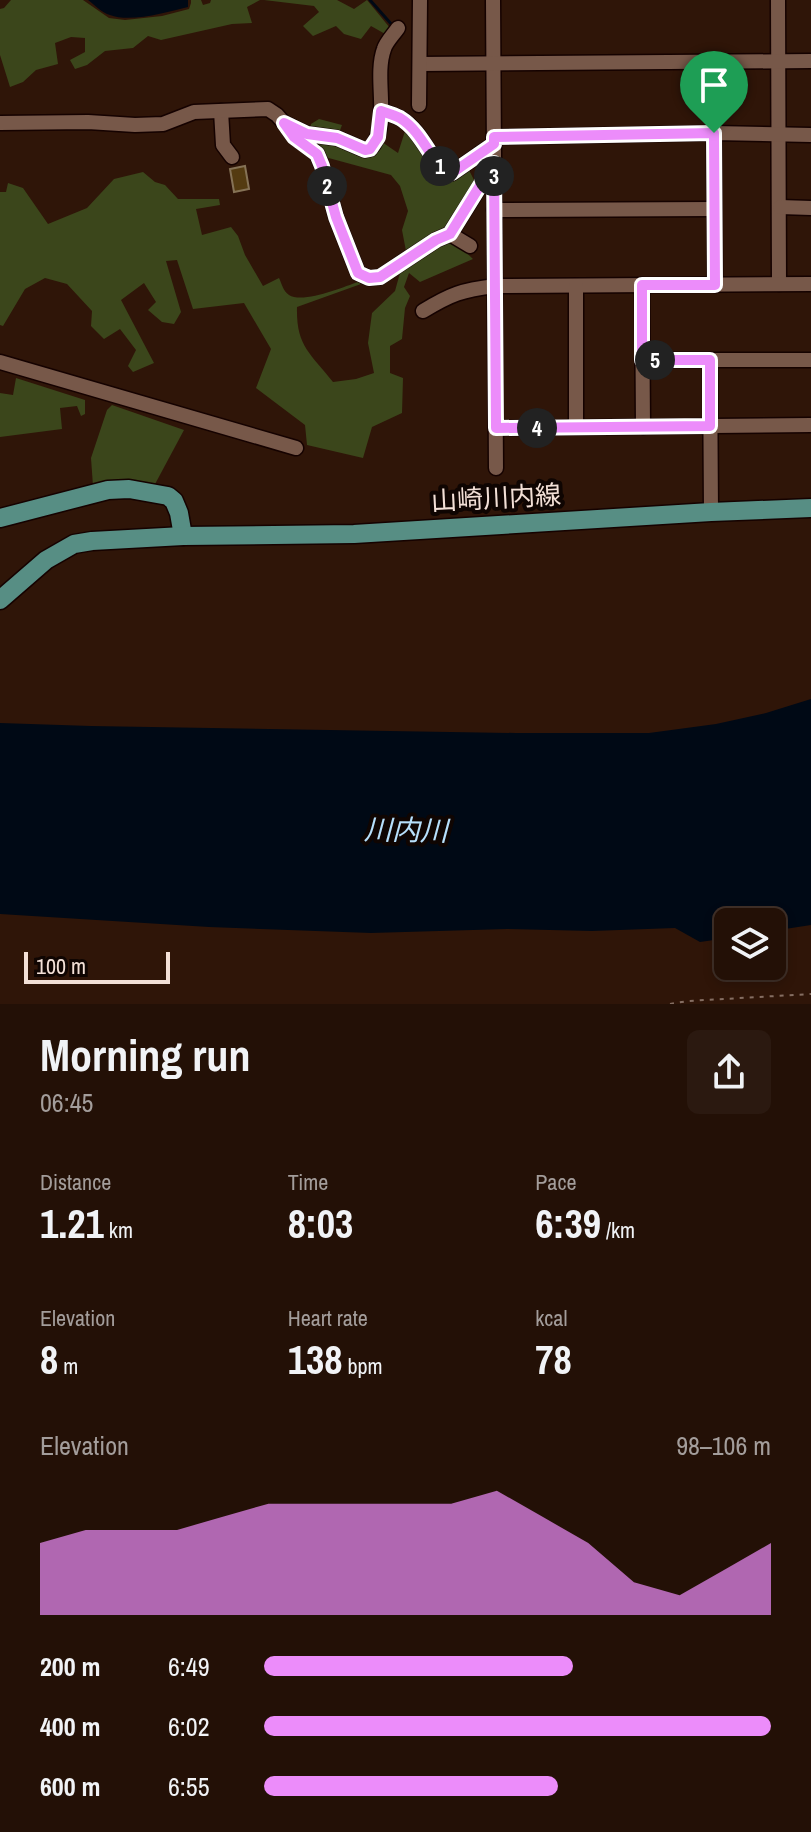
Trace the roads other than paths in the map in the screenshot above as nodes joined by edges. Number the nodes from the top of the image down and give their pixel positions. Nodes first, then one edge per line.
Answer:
1 (420, 0) edge
2 (493, 0) edge
3 (778, 0) edge
4 (398, 28) dead end
5 (811, 61) edge
6 (779, 62) junction
7 (420, 64) junction
8 (494, 64) junction
9 (419, 105) dead end
10 (221, 111) junction
11 (381, 111) junction
12 (0, 123) edge
13 (284, 123) junction
14 (714, 133) junction
15 (779, 135) junction
16 (811, 135) edge
17 (494, 140) junction
18 (232, 157) dead end
19 (494, 163) junction
20 (780, 207) junction
21 (811, 208) edge
22 (714, 209) junction
23 (494, 210) junction
24 (450, 234) junction
25 (470, 246) dead end
26 (779, 284) junction
27 (811, 284) edge
28 (642, 285) junction
29 (715, 285) junction
30 (495, 286) junction
31 (576, 286) junction
32 (423, 311) dead end
33 (642, 360) junction
34 (710, 360) junction
35 (811, 360) edge
36 (0, 362) edge
37 (811, 425) edge
38 (710, 426) junction
39 (576, 427) junction
40 (643, 427) junction
41 (496, 428) junction
42 (296, 448) dead end
43 (496, 468) dead end
44 (811, 508) edge
45 (711, 512) junction
46 (0, 518) edge
47 (183, 536) junction
48 (0, 600) edge

1 - 7 street
2 - 8 street
3 - 6 street
4 - 11 street
5 - 6 street
6 - 8 street
6 - 15 street
7 - 8 street
7 - 9 street
8 - 17 street
10 - 12 street
10 - 13 street
10 - 18 street
11 - 13 street
11 - 17 street
13 - 24 street
14 - 15 street
14 - 17 street
14 - 22 street
15 - 16 street
15 - 20 street
17 - 19 street
19 - 23 street
19 - 24 street
20 - 21 street
20 - 26 street
22 - 23 street
22 - 29 street
23 - 30 street
24 - 25 street
26 - 27 street
26 - 29 street
28 - 29 street
28 - 31 street
28 - 33 street
30 - 31 street
30 - 32 street
30 - 41 street
31 - 39 street
33 - 34 street
33 - 40 street
34 - 35 street
34 - 38 street
36 - 42 street
37 - 38 street
38 - 40 street
38 - 45 street
39 - 40 street
39 - 41 street
41 - 43 street
44 - 45 main road, 山崎川内線
45 - 47 main road, 山崎川内線
46 - 47 main road
47 - 48 main road, 山崎川内線

